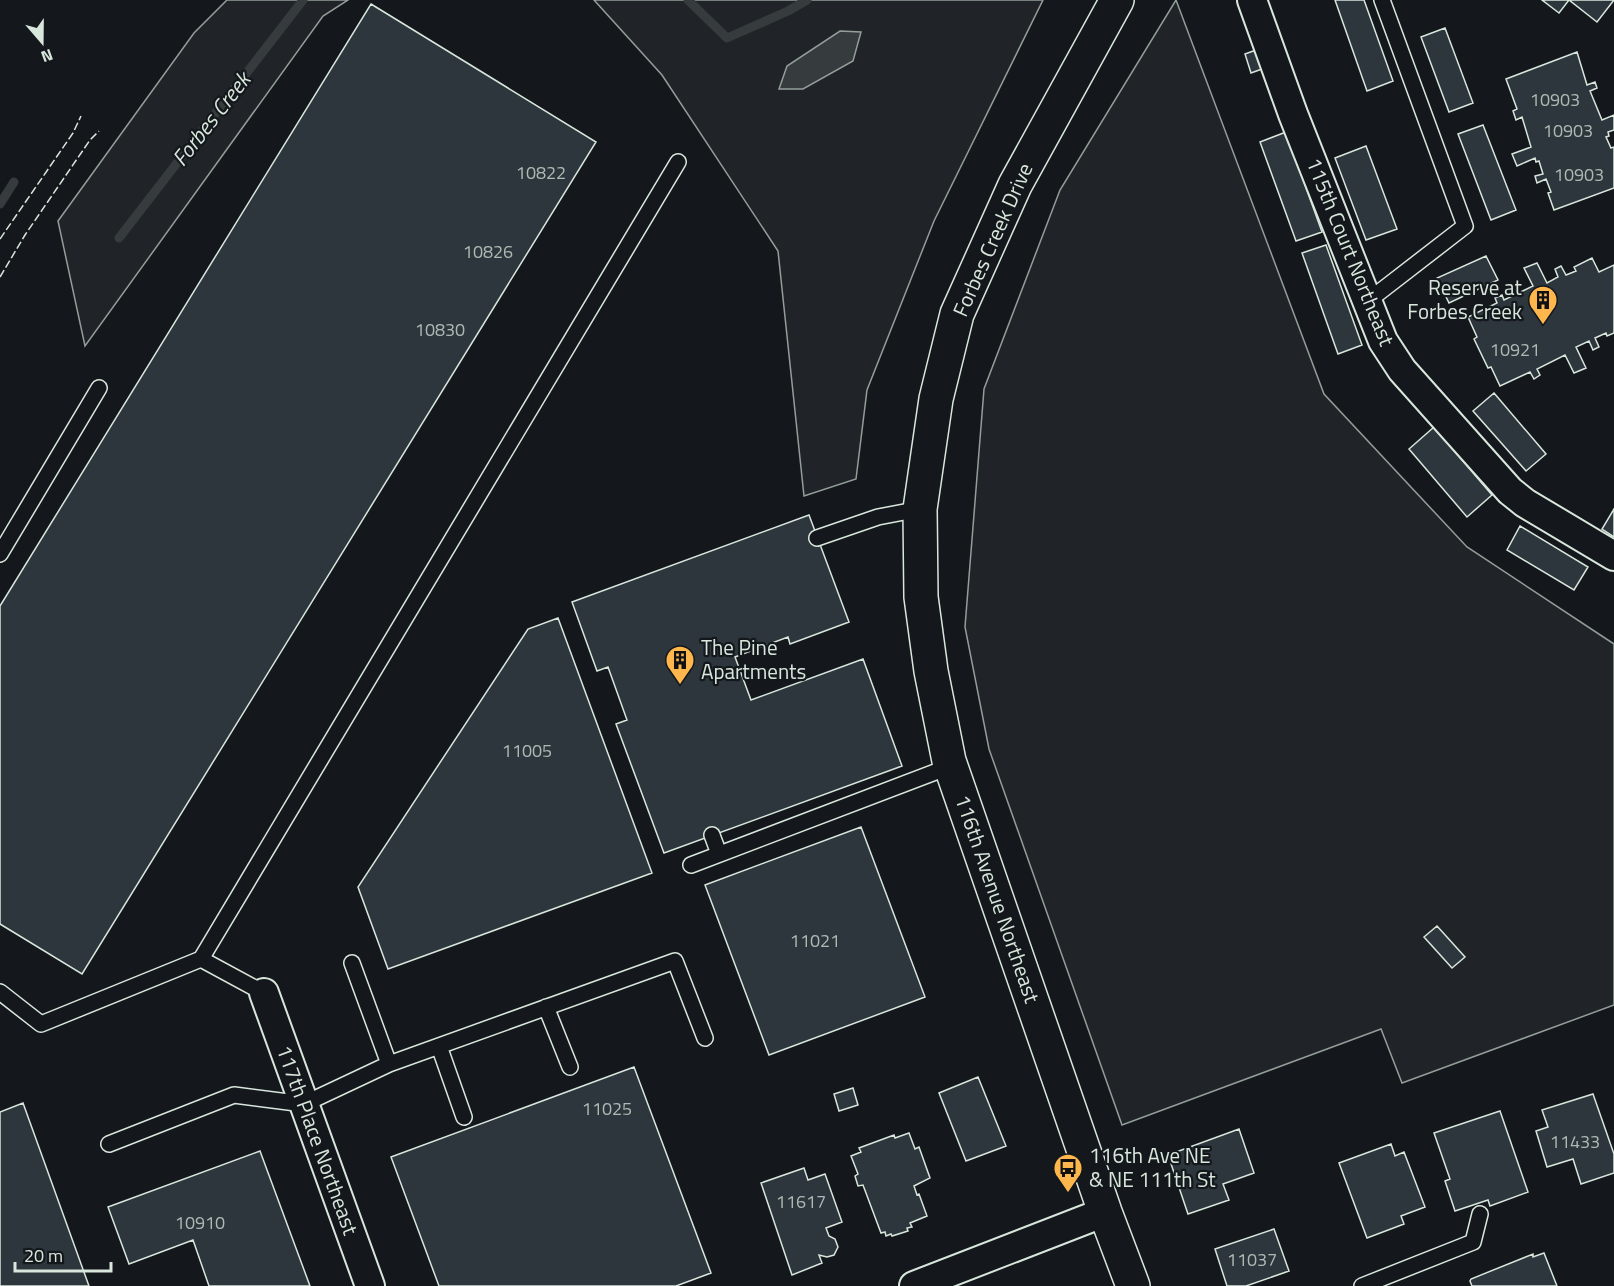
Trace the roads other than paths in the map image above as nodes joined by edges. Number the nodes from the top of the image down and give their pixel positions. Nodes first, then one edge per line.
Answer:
1 (1117, 0) edge
2 (1252, 0) edge
3 (1382, 0) edge
4 (678, 162) dead end
5 (1368, 301) junction
6 (99, 388) dead end
7 (920, 504) junction
8 (817, 537) dead end
9 (0, 554) edge
10 (1614, 556) edge
11 (951, 766) junction
12 (712, 835) dead end
13 (719, 854) junction
14 (691, 865) dead end
15 (201, 959) junction
16 (352, 963) dead end
17 (0, 992) edge
18 (264, 993) joint
19 (546, 1007) junction
20 (705, 1038) dead end
21 (439, 1046) junction
22 (389, 1064) junction
23 (570, 1067) dead end
24 (304, 1104) junction
25 (464, 1117) dead end
26 (109, 1144) dead end
27 (1105, 1212) junction
28 (1480, 1214) dead end
29 (370, 1286) edge
30 (914, 1286) edge
31 (1132, 1286) edge
32 (1362, 1286) edge

1 - 7 street, Forbes Creek Drive
2 - 5 street, 115th Court Northeast
3 - 5 lane
4 - 15 lane
5 - 10 street, 115th Court Northeast
6 - 9 lane
7 - 8 lane
7 - 11 street, 116th Avenue Northeast
11 - 13 lane
11 - 27 street, 116th Avenue Northeast
12 - 13 lane
13 - 14 lane
15 - 17 lane
15 - 18 lane
16 - 22 lane
18 - 24 street, 117th Place Northeast
19 - 20 lane
19 - 21 lane
19 - 23 lane
21 - 22 lane
21 - 25 lane
22 - 24 lane
24 - 26 lane
24 - 29 street, 117th Place Northeast
27 - 30 street
27 - 31 street, 116th Avenue Northeast
28 - 32 lane

